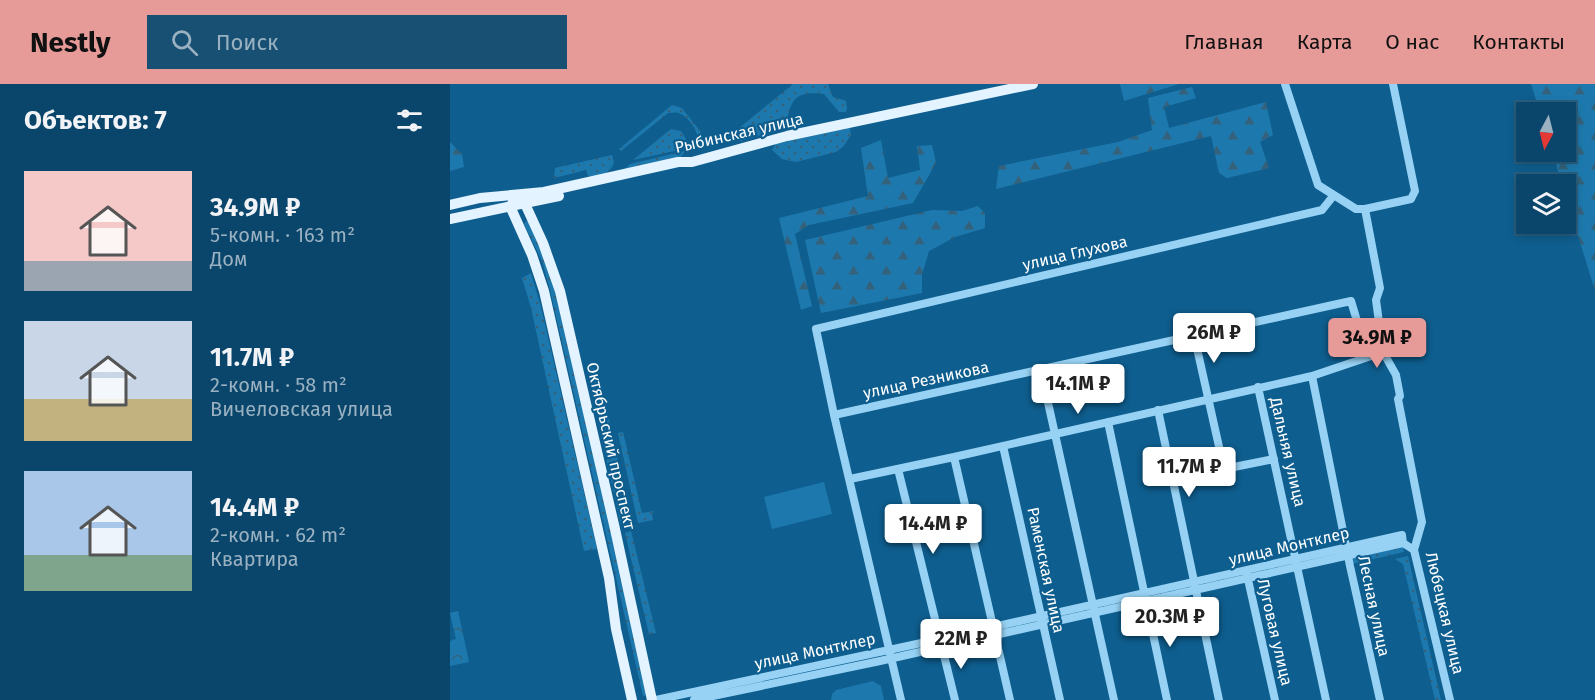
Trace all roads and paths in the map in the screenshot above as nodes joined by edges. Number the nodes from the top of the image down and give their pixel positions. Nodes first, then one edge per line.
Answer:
1 (1034, 84) edge
2 (1285, 84) edge
3 (1393, 84) edge
4 (1334, 195) junction
5 (523, 199) junction
6 (450, 205) edge
7 (510, 206) junction
8 (1361, 209) junction
9 (450, 219) edge
10 (1194, 335) junction
11 (1383, 352) junction
12 (1041, 371) junction
13 (1312, 376) junction
14 (1258, 387) junction
15 (1208, 399) junction
16 (1158, 410) junction
17 (834, 415) junction
18 (1108, 422) junction
19 (1055, 434) junction
20 (1003, 446) junction
21 (954, 457) junction
22 (1274, 459) junction
23 (898, 469) junction
24 (850, 479) junction
25 (1414, 550) junction
26 (1347, 552) junction
27 (1297, 563) junction
28 (1247, 575) junction
29 (1195, 586) junction
30 (1146, 597) junction
31 (1095, 609) junction
32 (1042, 620) junction
33 (994, 631) junction
34 (941, 643) junction
35 (891, 654) junction
36 (632, 700) edge
37 (654, 700) edge
38 (694, 700) edge
39 (901, 700) edge
40 (955, 700) edge
41 (1010, 700) edge
42 (1060, 700) edge
43 (1114, 700) edge
44 (1167, 700) edge
45 (1219, 700) edge
46 (1275, 700) edge
47 (1326, 700) edge
48 (1380, 700) edge
49 (1450, 700) edge

1 - 5 main road, Рыбинская улица
2 - 4 street
3 - 8 street
4 - 8 street
4 - 17 street, улица Глухова
5 - 6 main road, Рыбинская улица
5 - 7 main road
5 - 37 main road, Октябрьский проспект
7 - 9 main road
7 - 36 main road, Октябрьский проспект
8 - 11 street
10 - 11 street, улица Резникова
10 - 12 street, улица Резникова
10 - 15 street
11 - 13 street
11 - 25 street, Любецкая улица
12 - 17 street, улица Резникова
12 - 19 street
13 - 14 street
13 - 26 street, Лесная улица
14 - 15 street
14 - 22 street, Дальняя улица
15 - 16 street
15 - 22 street
16 - 18 street
16 - 29 street
17 - 24 street
18 - 19 street
18 - 30 street
19 - 20 street
19 - 31 street
20 - 21 street
20 - 32 street, Раменская улица
21 - 23 street
21 - 33 street
22 - 27 street, Дальняя улица
23 - 24 street
23 - 34 street
24 - 35 street
25 - 26 street, улица Монтклер
25 - 49 street, Любецкая улица
26 - 27 street, улица Монтклер
26 - 48 street, Лесная улица
27 - 28 street, улица Монтклер
27 - 47 street, Дальняя улица
28 - 29 street, улица Монтклер
28 - 46 street, Луговая улица
29 - 30 street, улица Монтклер
29 - 45 street
30 - 31 street, улица Монтклер
30 - 44 street
31 - 32 street, улица Монтклер
31 - 43 street
32 - 33 street, улица Монтклер
32 - 42 street, Раменская улица
33 - 34 street, улица Монтклер
33 - 41 street
34 - 35 street, улица Монтклер
34 - 40 street
35 - 37 street, улица Монтклер
35 - 38 street, улица Монтклер
35 - 39 street

